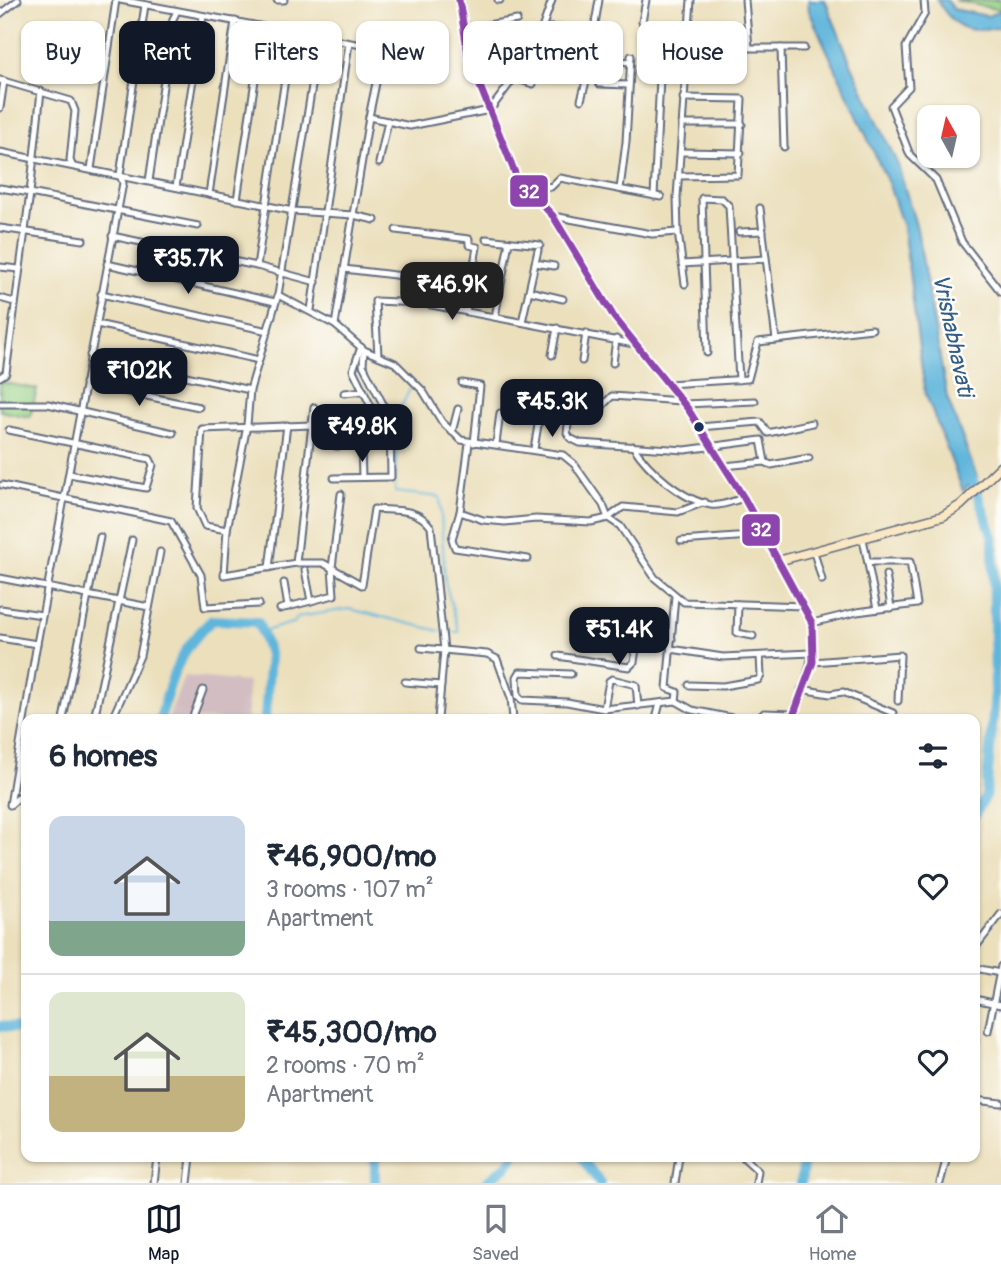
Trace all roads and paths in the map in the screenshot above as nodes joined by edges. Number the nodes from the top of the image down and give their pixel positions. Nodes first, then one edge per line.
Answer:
1 (18, 0) edge
2 (118, 0) edge
3 (277, 0) edge
4 (284, 0) edge
5 (459, 0) edge
6 (552, 0) edge
7 (599, 0) edge
8 (646, 0) edge
9 (691, 0) edge
10 (745, 0) edge
11 (924, 0) edge
12 (145, 5) junction
13 (177, 11) junction
14 (0, 14) edge
15 (203, 16) junction
16 (517, 20) dead end
17 (230, 21) edge
18 (511, 21) edge
19 (544, 21) edge
20 (595, 21) edge
21 (642, 21) edge
22 (689, 21) edge
23 (463, 23) edge
24 (342, 42) edge
25 (349, 43) junction
26 (749, 48) joint
27 (781, 48) junction
28 (804, 48) dead end
29 (623, 59) edge
30 (229, 62) edge
31 (2, 81) edge
32 (254, 84) edge
33 (284, 84) edge
34 (313, 84) edge
35 (479, 84) edge
36 (510, 84) edge
37 (586, 84) edge
38 (614, 84) edge
39 (660, 84) edge
40 (684, 84) edge
41 (629, 85) junction
42 (41, 91) junction
43 (683, 97) junction
44 (582, 100) dead end
45 (0, 108) edge
46 (490, 110) junction
47 (369, 117) junction
48 (388, 121) junction
49 (682, 124) junction
50 (742, 124) junction
51 (784, 147) dead end
52 (0, 152) edge
53 (681, 152) junction
54 (741, 153) junction
55 (34, 158) junction
56 (379, 163) dead end
57 (72, 165) junction
58 (91, 169) junction
59 (120, 175) junction
60 (680, 176) junction
61 (149, 181) junction
62 (520, 182) junction
63 (176, 187) junction
64 (0, 188) edge
65 (620, 189) junction
66 (30, 193) junction
67 (209, 194) junction
68 (237, 200) junction
69 (265, 206) junction
70 (117, 208) junction
71 (760, 208) dead end
72 (293, 211) junction
73 (325, 214) junction
74 (353, 215) junction
75 (553, 216) junction
76 (375, 220) dead end
77 (198, 226) dead end
78 (0, 228) edge
79 (396, 230) dead end
80 (763, 231) junction
81 (678, 232) junction
82 (739, 232) dead end
83 (24, 233) junction
84 (112, 236) junction
85 (486, 239) dead end
86 (83, 240) dead end
87 (509, 242) junction
88 (766, 259) junction
89 (733, 260) junction
90 (704, 262) junction
91 (535, 263) junction
92 (107, 264) junction
93 (682, 264) junction
94 (257, 266) junction
95 (554, 266) dead end
96 (0, 267) edge
97 (19, 269) junction
98 (344, 269) junction
99 (281, 272) junction
100 (445, 281) dead end
101 (316, 282) junction
102 (684, 284) dead end
103 (529, 291) junction
104 (1001, 292) edge
105 (101, 294) junction
106 (278, 295) junction
107 (0, 298) edge
108 (563, 299) dead end
109 (14, 302) junction
110 (275, 302) junction
111 (311, 310) junction
112 (466, 311) junction
113 (495, 317) junction
114 (522, 322) junction
115 (97, 324) junction
116 (335, 325) junction
117 (558, 328) junction
118 (872, 329) dead end
119 (268, 331) junction
120 (586, 333) junction
121 (0, 338) edge
122 (616, 339) junction
123 (776, 340) junction
124 (10, 341) junction
125 (637, 345) junction
126 (363, 348) junction
127 (708, 353) dead end
128 (90, 355) junction
129 (552, 355) dead end
130 (378, 356) junction
131 (259, 360) junction
132 (582, 361) dead end
133 (613, 363) dead end
134 (0, 377) edge
135 (739, 380) junction
136 (85, 383) junction
137 (462, 383) dead end
138 (668, 384) junction
139 (573, 385) dead end
140 (250, 390) junction
141 (364, 391) junction
142 (344, 393) dead end
143 (525, 397) dead end
144 (755, 401) dead end
145 (683, 402) junction
146 (0, 404) edge
147 (571, 404) junction
148 (199, 407) dead end
149 (314, 407) dead end
150 (541, 407) dead end
151 (458, 409) dead end
152 (79, 411) junction
153 (500, 413) dead end
154 (376, 415) junction
155 (340, 416) dead end
156 (812, 423) dead end
157 (247, 425) junction
158 (286, 425) junction
159 (312, 425) junction
160 (699, 427) junction
161 (9, 430) dead end
162 (452, 432) junction
163 (173, 433) dead end
164 (74, 442) junction
165 (472, 443) junction
166 (496, 444) junction
167 (361, 445) junction
168 (390, 445) junction
169 (336, 446) dead end
170 (633, 446) junction
171 (712, 447) junction
172 (534, 449) junction
173 (809, 458) dead end
174 (765, 462) junction
175 (724, 466) junction
176 (1001, 466) edge
177 (69, 474) junction
178 (362, 477) junction
179 (334, 478) dead end
180 (2, 485) dead end
181 (341, 494) dead end
182 (744, 498) junction
183 (65, 499) junction
184 (705, 502) junction
185 (460, 512) junction
186 (608, 518) junction
187 (227, 530) junction
188 (764, 535) junction
189 (100, 537) dead end
190 (863, 539) junction
191 (132, 540) dead end
192 (681, 541) dead end
193 (160, 552) dead end
194 (814, 552) junction
195 (528, 559) dead end
196 (778, 561) junction
197 (870, 562) junction
198 (296, 563) junction
199 (270, 568) junction
200 (332, 568) junction
201 (305, 570) dead end
202 (886, 575) dead end
203 (0, 578) edge
204 (822, 580) dead end
205 (284, 583) dead end
206 (48, 586) junction
207 (88, 594) junction
208 (675, 595) junction
209 (119, 600) junction
210 (311, 601) junction
211 (259, 604) dead end
212 (738, 604) junction
213 (803, 606) junction
214 (149, 607) junction
215 (288, 607) junction
216 (891, 608) junction
217 (1, 609) edge
218 (280, 609) dead end
219 (877, 609) junction
220 (42, 615) junction
221 (601, 621) dead end
222 (812, 624) junction
223 (642, 634) junction
224 (753, 635) dead end
225 (0, 638) edge
226 (672, 639) junction
227 (37, 645) junction
228 (421, 648) dead end
229 (671, 649) junction
230 (444, 650) junction
231 (812, 653) junction
232 (558, 656) dead end
233 (760, 656) junction
234 (813, 662) junction
235 (571, 674) dead end
236 (405, 682) dead end
237 (441, 685) junction
238 (689, 685) dead end
239 (801, 689) junction
240 (203, 690) dead end
241 (676, 701) junction
242 (898, 701) dead end
243 (660, 703) junction
244 (638, 706) junction
245 (604, 709) junction
246 (25, 714) edge
247 (64, 714) edge
248 (95, 714) edge
249 (114, 714) edge
250 (194, 714) edge
251 (438, 714) edge
252 (512, 714) edge
253 (657, 714) edge
254 (714, 714) edge
255 (793, 714) edge
256 (893, 714) edge
257 (21, 740) edge
258 (21, 796) edge
259 (1001, 914) edge
260 (980, 941) edge
261 (980, 968) edge
262 (1000, 970) edge
263 (980, 1000) edge
264 (993, 1003) junction
265 (1001, 1004) edge
266 (988, 1031) dead end
267 (980, 1100) edge
268 (1001, 1102) edge
269 (156, 1162) edge
270 (190, 1162) edge
271 (678, 1162) edge
272 (748, 1162) edge
273 (946, 1162) edge
274 (154, 1183) edge
275 (188, 1183) edge
276 (675, 1183) edge
277 (756, 1183) edge
278 (940, 1183) edge

1 - 14 street
2 - 12 street
2 - 58 street
3 - 4 street
5 - 23 street
6 - 19 street
7 - 20 street
8 - 21 street
9 - 22 street
10 - 26 street
11 - 104 street
12 - 13 street
12 - 59 street
13 - 15 street
13 - 61 street
15 - 17 street
15 - 63 street
16 - 18 street
24 - 25 street
25 - 47 street
25 - 73 street
26 - 27 street
27 - 28 street
27 - 51 street
29 - 41 street
30 - 67 street
31 - 42 street
31 - 45 street
32 - 68 street
33 - 69 street
34 - 72 street
35 - 46 street
36 - 46 street
37 - 44 street
38 - 41 street
39 - 65 street
40 - 43 street
41 - 65 street
42 - 55 street
42 - 57 street
43 - 49 street
43 - 50 street
46 - 48 street
46 - 62 street
47 - 48 street
47 - 74 street
48 - 56 street
49 - 50 street
49 - 53 street
50 - 54 street
52 - 55 street
53 - 54 street
53 - 60 street
54 - 60 street
55 - 57 street
55 - 66 street
57 - 58 street
58 - 59 street
59 - 61 street
59 - 70 street
60 - 81 street
61 - 63 street
62 - 65 street
62 - 75 street
63 - 67 street
64 - 66 street
66 - 70 street
66 - 83 street
67 - 68 street
68 - 69 street
69 - 72 street
69 - 94 street
70 - 77 street
70 - 84 street
71 - 80 street
72 - 73 street
72 - 99 street
73 - 74 street
73 - 101 street
74 - 76 street
74 - 98 street
75 - 81 street
75 - 125 street
78 - 83 street
79 - 112 street
80 - 82 street
80 - 88 street
81 - 93 street
83 - 86 street
83 - 97 street
84 - 92 street
84 - 94 street
85 - 87 street
87 - 91 street
87 - 113 street
88 - 89 street
88 - 123 street
89 - 90 street
89 - 90 street
89 - 135 street
90 - 93 street
90 - 127 street
91 - 95 street
91 - 103 street
92 - 105 street
92 - 110 street
93 - 102 street
94 - 99 street
96 - 97 street
97 - 109 street
98 - 100 street
98 - 116 street
99 - 101 street
99 - 106 street
101 - 111 street
103 - 108 street
103 - 114 street
105 - 115 street
105 - 119 street
106 - 110 street
106 - 111 street
107 - 109 street
109 - 124 street
110 - 119 street
111 - 116 street
112 - 113 street
112 - 130 street
113 - 114 street
114 - 117 street
115 - 128 street
115 - 131 street
116 - 126 street
117 - 120 street
117 - 129 street
118 - 123 street
119 - 131 street
120 - 122 street
120 - 132 street
121 - 124 street
122 - 125 street
122 - 133 street
123 - 135 street
124 - 134 street
125 - 138 street
126 - 130 street
126 - 141 street
126 - 168 street
128 - 136 street
128 - 140 street
130 - 162 street
131 - 140 street
135 - 138 street
136 - 148 street
136 - 152 street
137 - 165 street
138 - 145 street
139 - 147 street
140 - 157 street
141 - 142 street
141 - 154 street
143 - 147 street
144 - 145 street
145 - 147 street
145 - 160 street
146 - 152 street
147 - 170 street
149 - 159 street
150 - 172 street
151 - 162 street
152 - 163 street
152 - 164 street
153 - 166 street
154 - 155 street
154 - 168 street
156 - 160 street
157 - 158 street
157 - 187 street
157 - 187 street
158 - 159 street
158 - 199 street
159 - 198 street
160 - 171 street
161 - 164 street
162 - 165 street
164 - 177 street
164 - 177 street
165 - 166 street
165 - 185 street
166 - 172 street
167 - 168 street
167 - 169 street
167 - 178 street
168 - 178 street
170 - 171 street
170 - 184 street
171 - 174 street
171 - 175 street
172 - 186 street
173 - 174 street
174 - 175 street
175 - 182 street
176 - 190 street
177 - 183 street
178 - 179 street
180 - 183 street
181 - 200 street
182 - 184 street
182 - 188 street
183 - 206 street
183 - 211 street
184 - 186 street
185 - 186 street
185 - 195 street
186 - 208 street
187 - 199 street
188 - 192 street
188 - 196 street
189 - 207 street
190 - 194 street
190 - 197 street
191 - 209 street
193 - 214 street
194 - 196 street
194 - 204 street
196 - 213 street
197 - 216 street
197 - 219 street
198 - 199 street
198 - 200 street
200 - 210 street
200 - 230 street
201 - 210 street
202 - 216 street
203 - 206 street
205 - 215 street
206 - 207 street
206 - 220 street
207 - 209 street
207 - 247 street
208 - 212 street
208 - 226 street
209 - 214 street
209 - 248 street
210 - 215 street
212 - 213 street
212 - 224 street
213 - 222 street
214 - 249 street
215 - 218 street
216 - 219 street
217 - 220 street
219 - 222 street
220 - 227 street
221 - 223 street
222 - 231 street
223 - 226 street
223 - 232 street
225 - 227 street
226 - 229 street
227 - 246 street
228 - 230 street
229 - 233 street
229 - 241 street
230 - 237 street
230 - 252 street
231 - 233 street
231 - 234 street
233 - 238 street
234 - 239 street
234 - 242 street
235 - 245 street
236 - 237 street
237 - 251 street
239 - 255 street
239 - 256 street
240 - 250 street
241 - 243 street
241 - 254 street
243 - 244 street
243 - 253 street
244 - 245 street
244 - 245 street
257 - 258 street
259 - 260 street
261 - 262 street
262 - 264 street
263 - 264 street
264 - 265 street
264 - 266 street
267 - 268 street
269 - 274 street
270 - 275 street
271 - 276 street
272 - 277 street
273 - 278 street

